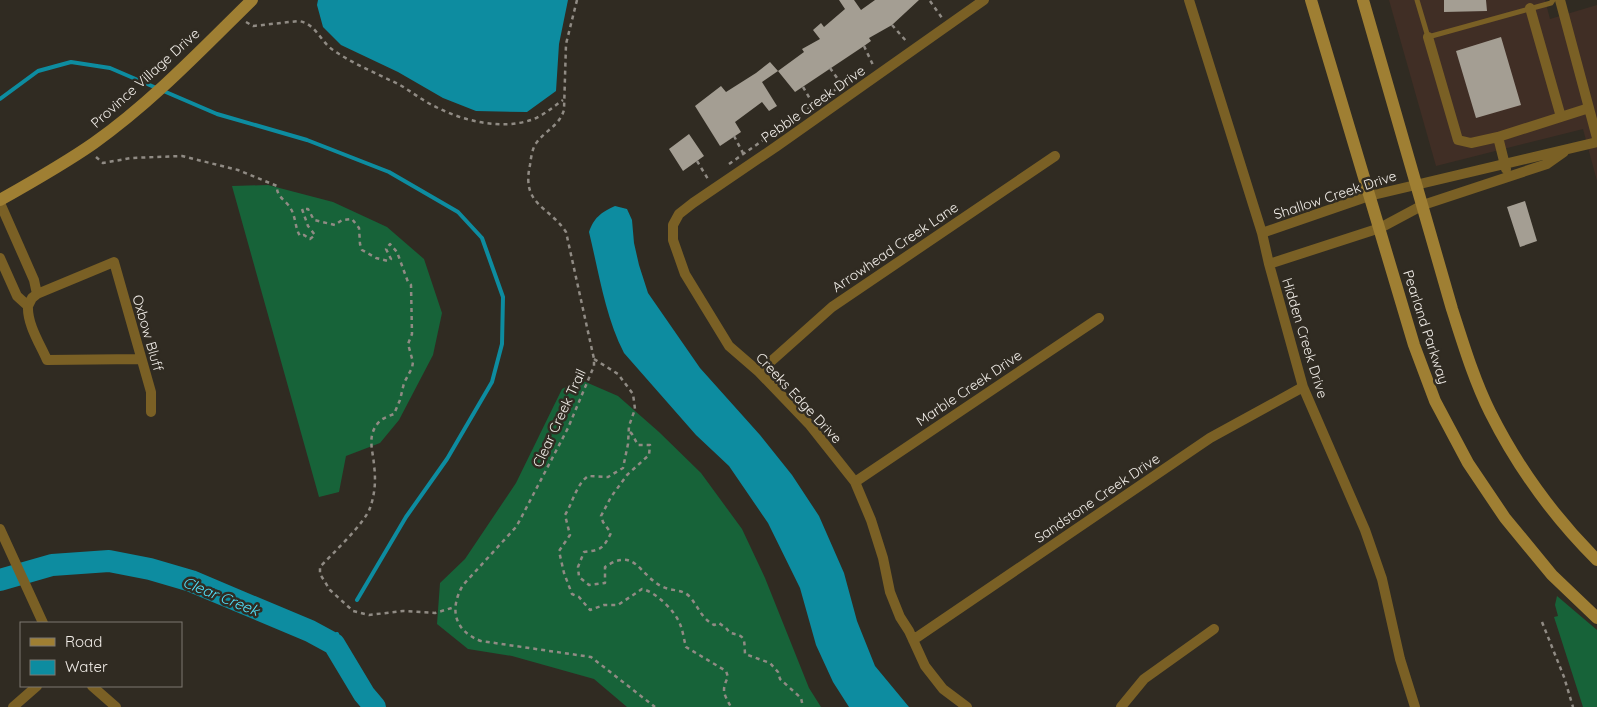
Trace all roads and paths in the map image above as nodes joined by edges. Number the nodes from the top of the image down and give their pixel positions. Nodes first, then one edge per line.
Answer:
1 (252, 0) edge
2 (577, 0) edge
3 (984, 0) edge
4 (1189, 0) edge
5 (1311, 0) edge
6 (1363, 0) edge
7 (1417, 0) edge
8 (1553, 0) edge
9 (1560, 0) edge
10 (930, 1) edge
11 (1529, 4) edge
12 (947, 12) dead end
13 (238, 13) junction
14 (941, 16) junction
15 (934, 21) dead end
16 (892, 25) dead end
17 (947, 26) junction
18 (912, 36) dead end
19 (1428, 38) junction
20 (906, 40) junction
21 (900, 45) dead end
22 (864, 46) dead end
23 (913, 50) junction
24 (873, 64) junction
25 (830, 68) dead end
26 (880, 74) junction
27 (842, 85) junction
28 (803, 87) dead end
29 (849, 96) junction
30 (563, 100) junction
31 (813, 104) junction
32 (1589, 108) junction
33 (821, 116) junction
34 (1561, 117) junction
35 (734, 136) dead end
36 (1498, 137) junction
37 (1597, 138) edge
38 (1597, 142) edge
39 (1569, 149) junction
40 (743, 153) junction
41 (1055, 156) dead end
42 (96, 157) dead end
43 (697, 161) dead end
44 (1505, 164) junction
45 (750, 165) junction
46 (725, 167) dead end
47 (713, 175) dead end
48 (1508, 177) junction
49 (707, 178) junction
50 (1417, 183) junction
51 (713, 190) junction
52 (1369, 196) junction
53 (0, 201) edge
54 (1423, 206) junction
55 (1380, 228) junction
56 (1262, 234) junction
57 (672, 240) joint
58 (0, 258) edge
59 (1269, 264) junction
60 (37, 294) junction
61 (28, 306) junction
62 (1099, 318) dead end
63 (594, 359) junction
64 (141, 360) junction
65 (759, 372) junction
66 (1303, 387) junction
67 (151, 412) dead end
68 (630, 432) junction
69 (855, 482) junction
70 (0, 529) edge
71 (1597, 560) edge
72 (455, 607) junction
73 (1597, 618) edge
74 (41, 619) edge
75 (1542, 622) dead end
76 (1214, 630) dead end
77 (913, 640) junction
78 (36, 687) edge
79 (93, 687) edge
80 (13, 707) edge
81 (116, 707) edge
82 (655, 707) edge
83 (731, 707) edge
84 (802, 707) edge
85 (966, 707) edge
86 (1121, 707) edge
87 (1415, 707) edge
88 (1574, 707) edge

1 - 13 main road, Province Village Drive
2 - 30 path, Clear Creek Trail
3 - 17 street, Pebble Creek Drive
4 - 56 street, Hidden Creek Drive
5 - 52 main road, Pearland Parkway
6 - 50 main road
7 - 19 lane
8 - 11 lane
9 - 32 street
10 - 14 path
11 - 19 lane
11 - 34 street
12 - 14 path
13 - 30 path
13 - 53 main road, Province Village Drive
14 - 15 path
14 - 17 path
16 - 20 path
17 - 23 street, Pebble Creek Drive
18 - 20 path
19 - 36 street
20 - 21 path
20 - 23 path
22 - 24 path
23 - 26 street, Pebble Creek Drive
24 - 26 path
24 - 27 path
25 - 27 path
26 - 29 street, Pebble Creek Drive
27 - 29 path
27 - 31 path
28 - 31 path
29 - 33 street, Pebble Creek Drive
30 - 63 path, Clear Creek Trail
31 - 33 path
31 - 40 path
32 - 34 street
32 - 37 street
33 - 45 street, Pebble Creek Drive
34 - 36 street
35 - 40 path
36 - 44 street
38 - 39 street, Shallow Creek Drive
39 - 44 street, Shallow Creek Drive
39 - 48 street
40 - 45 path
40 - 46 path
41 - 65 street, Arrowhead Creek Lane
42 - 72 path
43 - 49 path
44 - 48 street
44 - 50 street, Shallow Creek Drive
45 - 51 street, Pebble Creek Drive
47 - 49 path
48 - 54 street
49 - 51 path
50 - 52 street, Shallow Creek Drive
50 - 54 main road
51 - 57 street, Pebble Creek Drive
52 - 55 main road, Pearland Parkway
52 - 56 street, Shallow Creek Drive
53 - 60 street
54 - 55 street
54 - 71 main road
55 - 59 street
55 - 73 main road, Pearland Parkway
56 - 59 street, Hidden Creek Drive
57 - 65 street, Creeks Edge Drive
58 - 61 street
59 - 66 street, Hidden Creek Drive
60 - 61 street
60 - 64 street, Oxbow Bluff
61 - 64 street
62 - 69 street, Marble Creek Drive
63 - 68 path
63 - 72 path, Clear Creek Trail
64 - 67 street, Oxbow Bluff
65 - 69 street, Creeks Edge Drive
66 - 77 street, Sandstone Creek Drive
66 - 87 street, Hidden Creek Drive
68 - 83 path
68 - 84 path
69 - 77 street, Creeks Edge Drive
70 - 74 street
72 - 82 path
75 - 88 path
76 - 86 street
77 - 85 street, Creeks Edge Drive
78 - 80 street
79 - 81 street

